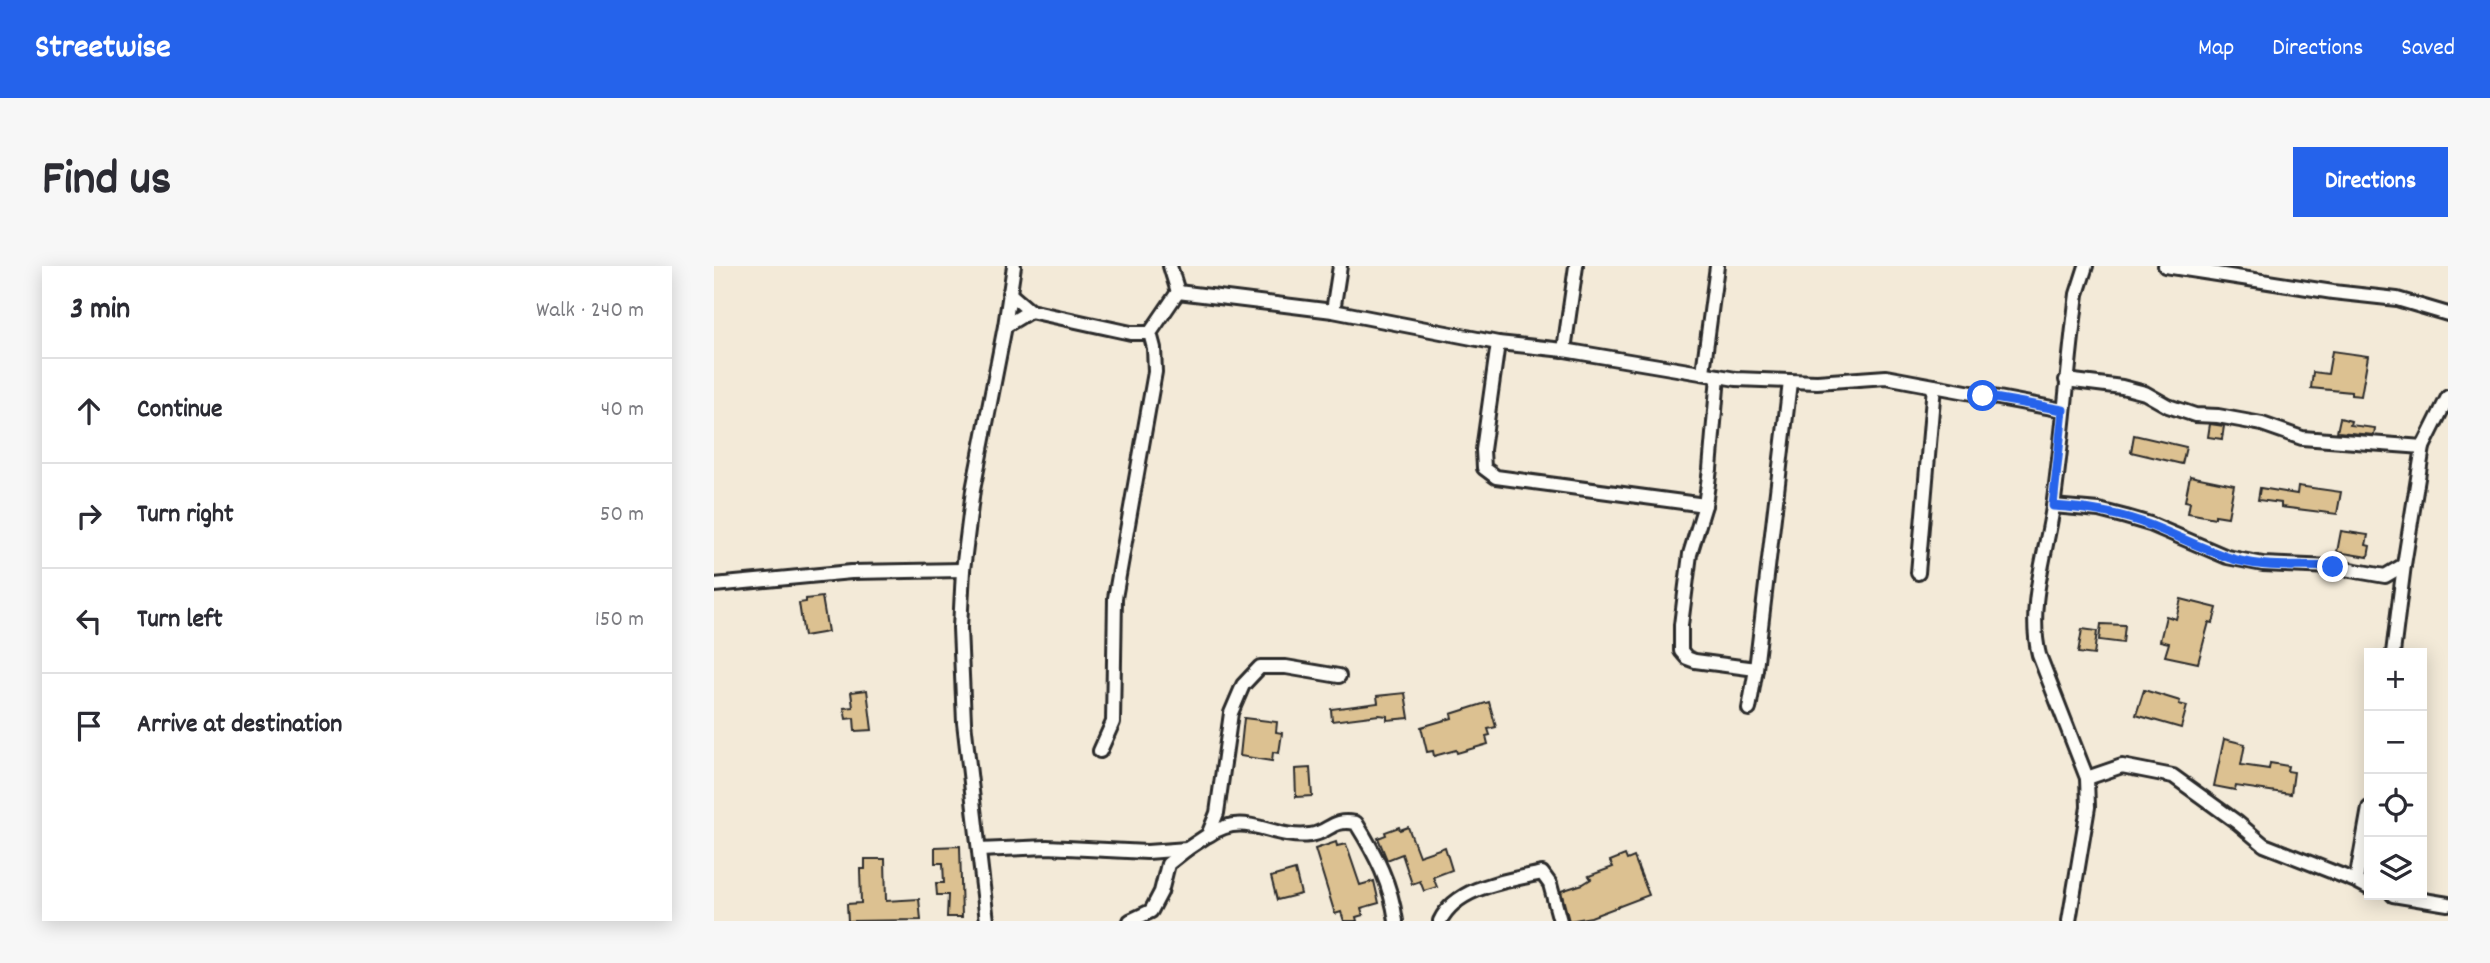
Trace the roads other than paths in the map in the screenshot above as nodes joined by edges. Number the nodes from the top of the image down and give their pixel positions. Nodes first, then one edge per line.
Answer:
1 (1014, 266) edge
2 (1170, 266) edge
3 (1340, 266) edge
4 (1576, 266) edge
5 (1717, 266) edge
6 (2087, 266) edge
7 (2165, 266) edge
8 (1178, 292) junction
9 (1010, 293) junction
10 (1332, 311) junction
11 (1030, 312) junction
12 (2448, 314) edge
13 (1005, 326) junction
14 (1150, 333) junction
15 (1499, 343) junction
16 (1564, 350) junction
17 (1703, 372) junction
18 (1718, 376) junction
19 (2066, 380) junction
20 (1790, 382) junction
21 (1934, 386) junction
22 (2448, 397) edge
23 (2063, 410) junction
24 (2444, 415) edge
25 (2423, 447) junction
26 (1705, 505) junction
27 (2053, 506) junction
28 (2404, 565) junction
29 (963, 570) junction
30 (1918, 573) dead end
31 (714, 585) edge
32 (2394, 648) edge
33 (1756, 669) junction
34 (1339, 676) dead end
35 (1749, 709) dead end
36 (1100, 751) dead end
37 (2087, 778) junction
38 (1209, 835) junction
39 (2364, 836) edge
40 (1187, 849) junction
41 (979, 850) junction
42 (2356, 881) junction
43 (2364, 885) edge
44 (2424, 900) edge
45 (2448, 904) edge
46 (987, 921) edge
47 (1130, 921) edge
48 (1396, 921) edge
49 (1440, 921) edge
50 (1560, 921) edge
51 (2069, 921) edge

1 - 9 street
2 - 8 street
3 - 10 street
4 - 16 street
5 - 17 street
6 - 19 street
7 - 12 street
8 - 10 street
8 - 14 street
9 - 11 street
9 - 13 street
10 - 15 street
11 - 13 street
11 - 14 street
13 - 29 street
14 - 36 street
15 - 16 street
15 - 26 street
16 - 17 street
17 - 18 street
18 - 20 street
18 - 26 street
19 - 23 street
19 - 25 street
20 - 21 street
20 - 33 street
21 - 23 street
21 - 30 street
22 - 24 street
23 - 27 street
24 - 25 street
25 - 28 street
26 - 33 street
27 - 28 street
27 - 37 street
28 - 32 street
29 - 31 street
29 - 41 street
33 - 35 street
34 - 38 street
37 - 42 street
37 - 51 street
38 - 40 street
38 - 48 street
39 - 42 street
40 - 41 street
40 - 47 street
41 - 46 street
42 - 43 street
44 - 45 street
49 - 50 street

